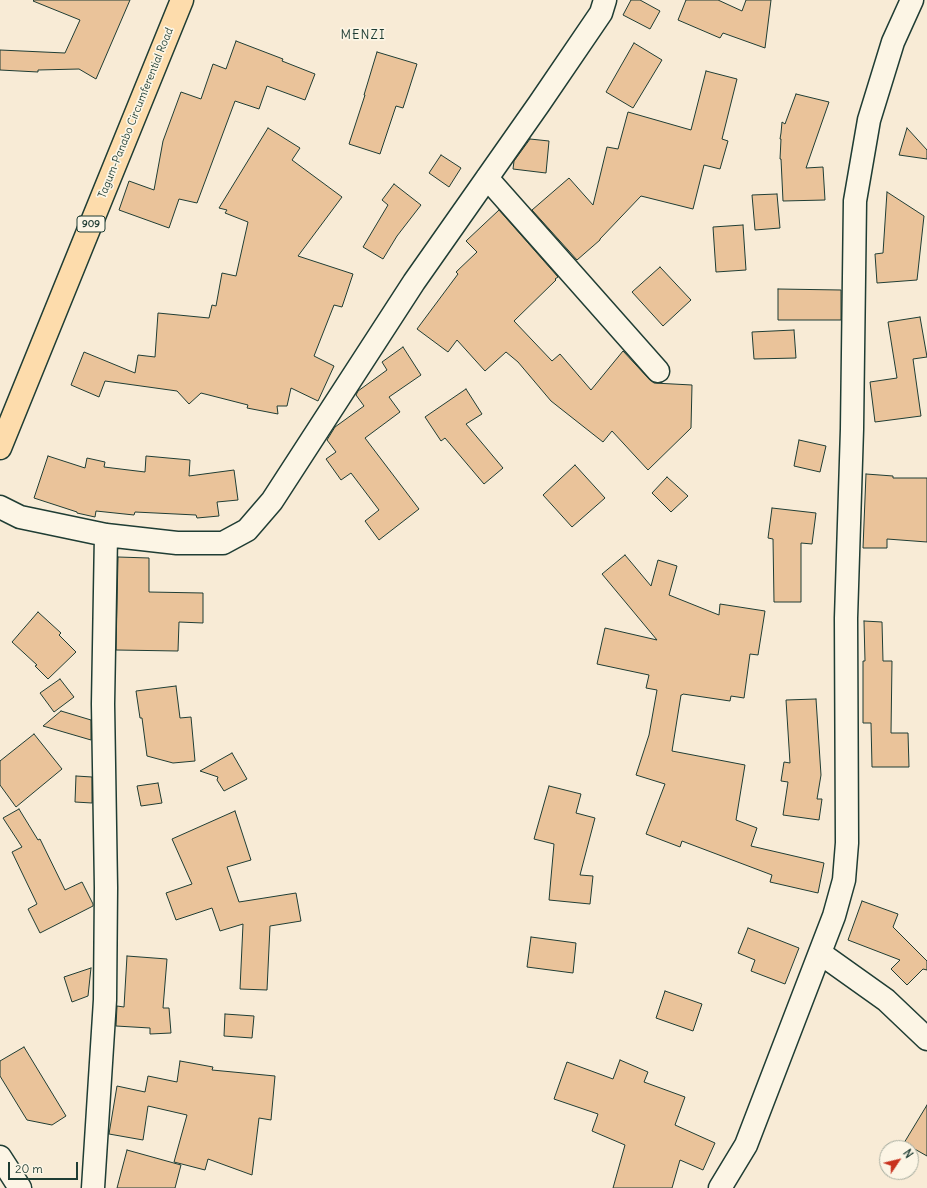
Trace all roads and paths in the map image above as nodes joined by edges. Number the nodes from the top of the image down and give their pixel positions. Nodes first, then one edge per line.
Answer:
1 (182, 0) edge
2 (605, 0) edge
3 (912, 0) edge
4 (487, 178) junction
5 (658, 371) dead end
6 (0, 448) edge
7 (0, 507) edge
8 (106, 536) junction
9 (820, 953) junction
10 (927, 1039) edge
11 (0, 1157) edge
12 (20, 1188) edge
13 (93, 1188) edge
14 (720, 1188) edge

1 - 6 main road, Tagum-Panabo Circumferential Road / 909
2 - 4 street
3 - 9 street
4 - 5 street
4 - 8 street
7 - 8 street
8 - 13 street
9 - 10 street
9 - 14 street
11 - 12 street

